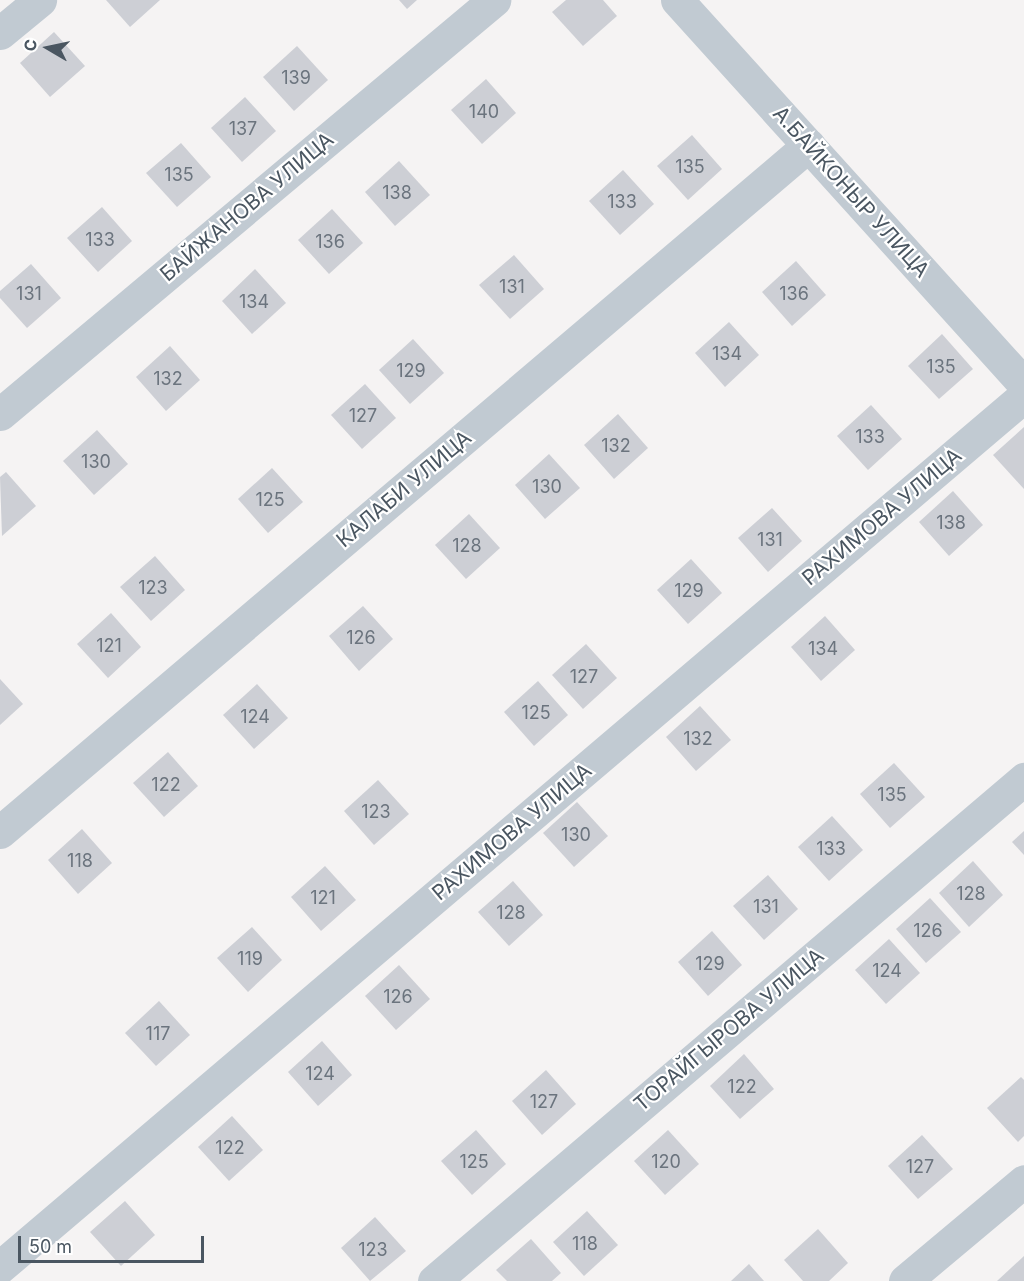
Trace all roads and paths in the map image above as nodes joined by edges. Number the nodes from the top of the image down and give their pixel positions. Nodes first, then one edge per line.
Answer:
1 (40, 0) edge
2 (494, 0) edge
3 (677, 0) edge
4 (0, 33) edge
5 (808, 145) junction
6 (1024, 384) edge
7 (1024, 396) edge
8 (0, 414) edge
9 (1024, 779) edge
10 (0, 832) edge
11 (1024, 1181) edge
12 (0, 1267) edge
13 (434, 1281) edge
14 (905, 1281) edge

1 - 4 street
2 - 8 street, БАЙЖАНОВА УЛИЦА
3 - 5 street, А.БАЙКОНЫР УЛИЦА
5 - 6 street, А.БАЙКОНЫР УЛИЦА
5 - 10 street, КАЛАБИ УЛИЦА
7 - 12 street, РАХИМОВА УЛИЦА
9 - 13 street, ТОРАЙГЫРОВА УЛИЦА
11 - 14 street

